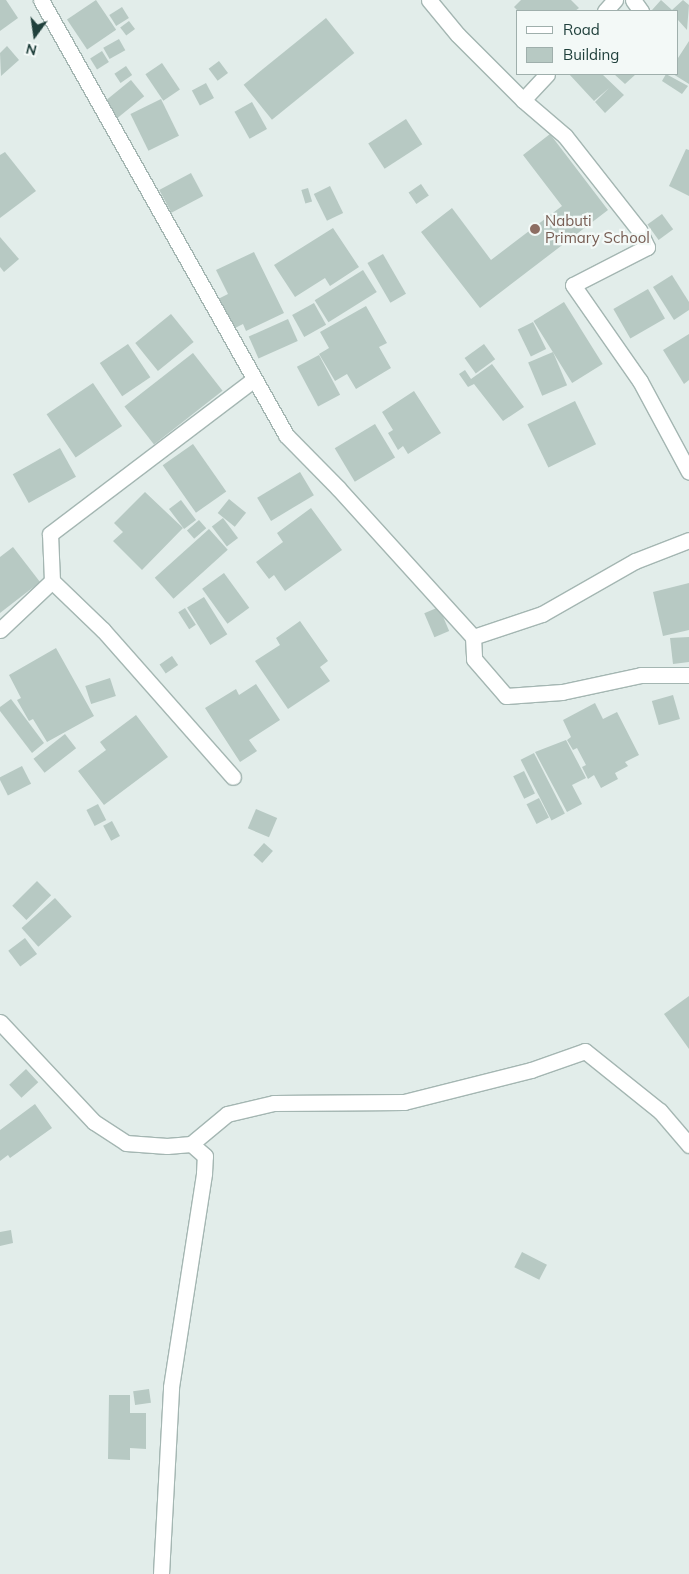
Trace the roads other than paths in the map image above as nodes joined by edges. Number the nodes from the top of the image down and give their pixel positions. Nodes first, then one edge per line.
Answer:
1 (41, 0) edge
2 (429, 0) edge
3 (616, 0) edge
4 (632, 0) edge
5 (606, 10) edge
6 (640, 10) edge
7 (546, 75) edge
8 (523, 100) junction
9 (254, 379) junction
10 (689, 472) edge
11 (689, 540) edge
12 (52, 581) junction
13 (0, 630) edge
14 (473, 637) junction
15 (689, 676) edge
16 (233, 777) dead end
17 (0, 1022) edge
18 (191, 1144) junction
19 (689, 1145) edge
20 (161, 1574) edge

1 - 9 street
2 - 8 street
3 - 5 street
4 - 6 street
7 - 8 street
8 - 10 street
9 - 12 street
9 - 14 street
11 - 14 street
12 - 13 street
12 - 16 street
14 - 15 street
17 - 18 street
18 - 19 street
18 - 20 street

